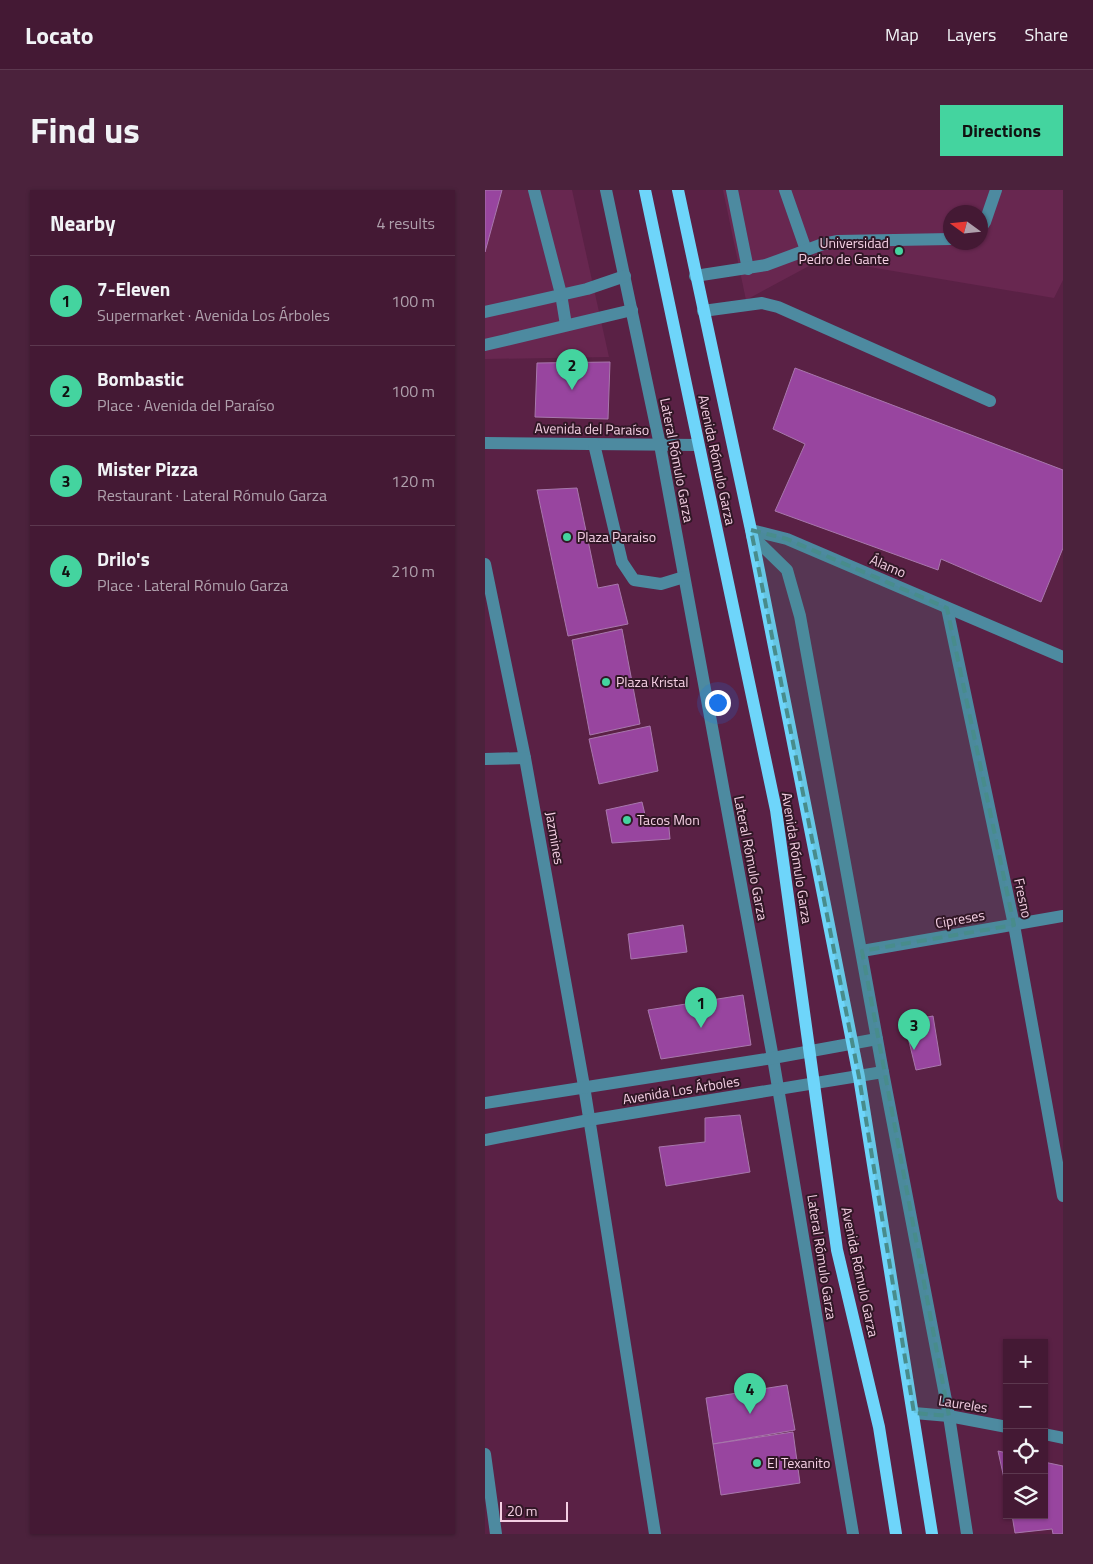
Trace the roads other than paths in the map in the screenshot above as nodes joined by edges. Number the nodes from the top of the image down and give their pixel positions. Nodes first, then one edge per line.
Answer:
1 (535, 190) edge
2 (606, 190) edge
3 (645, 190) edge
4 (678, 190) edge
5 (732, 190) edge
6 (785, 190) edge
7 (997, 190) edge
8 (988, 214) edge
9 (943, 239) edge
10 (806, 250) junction
11 (748, 269) junction
12 (625, 276) junction
13 (695, 276) junction
14 (561, 294) junction
15 (632, 310) junction
16 (703, 311) junction
17 (485, 312) edge
18 (567, 325) junction
19 (485, 345) edge
20 (990, 400) dead end
21 (485, 443) edge
22 (594, 444) junction
23 (660, 445) junction
24 (698, 445) junction
25 (751, 533) junction
26 (485, 564) edge
27 (684, 578) junction
28 (488, 599) edge
29 (947, 608) junction
30 (1063, 657) edge
31 (525, 758) junction
32 (485, 759) edge
33 (1063, 916) edge
34 (1014, 925) junction
35 (862, 951) junction
36 (877, 1038) junction
37 (852, 1044) junction
38 (809, 1051) junction
39 (773, 1058) junction
40 (883, 1072) junction
41 (859, 1077) junction
42 (814, 1084) junction
43 (584, 1086) junction
44 (779, 1089) junction
45 (485, 1104) edge
46 (589, 1120) junction
47 (485, 1140) edge
48 (1063, 1196) edge
49 (913, 1413) junction
50 (949, 1416) junction
51 (1003, 1426) edge
52 (1048, 1435) edge
53 (1063, 1438) edge
54 (485, 1454) edge
55 (496, 1534) edge
56 (655, 1534) edge
57 (853, 1534) edge
58 (896, 1534) edge
59 (932, 1534) edge
60 (967, 1534) edge

1 - 14 street
2 - 12 street, Lateral Rómulo Garza
3 - 24 main road, Avenida Rómulo Garza
4 - 13 main road, Avenida Rómulo Garza
5 - 11 street
6 - 10 street
7 - 8 street
9 - 10 street
10 - 11 street
11 - 13 street
12 - 14 street
12 - 15 street, Lateral Rómulo Garza
13 - 16 main road, Avenida Rómulo Garza
14 - 17 street
14 - 18 street
15 - 18 street
15 - 23 street, Lateral Rómulo Garza
16 - 20 street
16 - 25 main road, Avenida Rómulo Garza
18 - 19 street
21 - 22 street, Avenida del Paraíso
22 - 23 street, Avenida del Paraíso
22 - 27 street
23 - 24 street, Avenida del Paraíso
23 - 27 street, Lateral Rómulo Garza
24 - 38 main road, Avenida Rómulo Garza
25 - 29 street, Álamo
25 - 35 street
25 - 37 main road, Avenida Rómulo Garza
26 - 28 street, Jazmines
27 - 39 street, Lateral Rómulo Garza
28 - 31 street, Jazmines
29 - 30 street, Álamo
29 - 34 street, Fresno
31 - 32 street
31 - 43 street, Jazmines
33 - 34 street, Cipreses
34 - 35 street, Cipreses
34 - 48 street, Fresno
35 - 36 street
36 - 37 street, Avenida Los Árboles
36 - 40 street
37 - 38 street, Avenida Los Árboles
37 - 41 main road, Avenida Rómulo Garza
38 - 39 street, Avenida Los Árboles
38 - 42 main road, Avenida Rómulo Garza
39 - 43 street, Avenida Los Árboles
39 - 44 street, Lateral Rómulo Garza
40 - 41 street, Avenida Los Árboles
40 - 50 street
41 - 42 street, Avenida Los Árboles
41 - 49 main road, Avenida Rómulo Garza
42 - 44 street, Avenida Los Árboles
42 - 58 main road, Avenida Rómulo Garza
43 - 45 street, Avenida Los Árboles
43 - 46 street, Jazmines
44 - 46 street, Avenida Los Árboles
44 - 57 street, Lateral Rómulo Garza
46 - 47 street, Avenida Los Árboles
46 - 56 street, Jazmines
49 - 50 street, Laureles
49 - 59 main road, Avenida Rómulo Garza
50 - 51 street, Laureles
50 - 60 street
52 - 53 street
54 - 55 street

